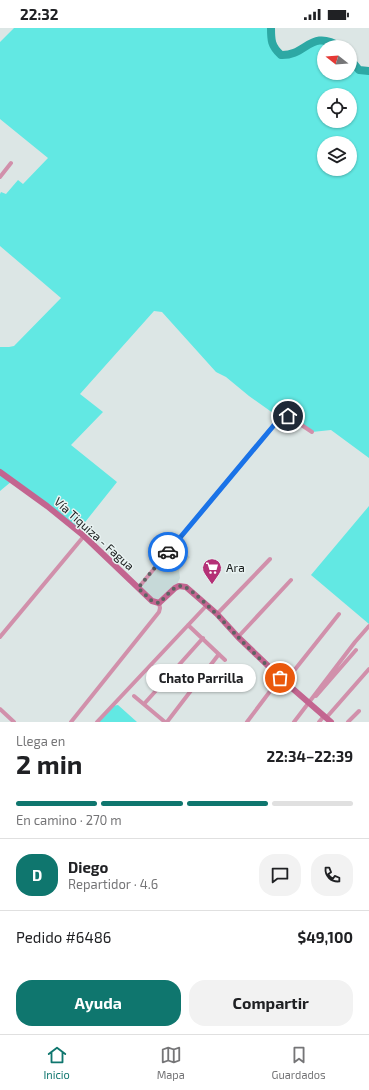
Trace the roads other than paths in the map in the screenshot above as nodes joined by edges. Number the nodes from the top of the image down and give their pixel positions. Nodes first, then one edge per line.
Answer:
1 (11, 163) dead end
2 (0, 177) edge
3 (312, 432) dead end
4 (0, 472) edge
5 (84, 536) junction
6 (270, 559) dead end
7 (291, 580) dead end
8 (138, 588) junction
9 (159, 603) junction
10 (206, 605) junction
11 (217, 614) junction
12 (339, 614) dead end
13 (188, 625) junction
14 (369, 626) edge
15 (0, 637) edge
16 (238, 637) junction
17 (202, 638) junction
18 (356, 650) dead end
19 (219, 654) junction
20 (225, 660) dead end
21 (369, 669) edge
22 (282, 680) junction
23 (134, 696) dead end
24 (309, 703) junction
25 (144, 704) junction
26 (0, 709) edge
27 (358, 711) dead end
28 (327, 719) edge
29 (14, 722) edge
30 (71, 722) edge
31 (97, 722) edge
32 (166, 722) edge
33 (247, 722) edge
34 (294, 722) edge
35 (318, 722) edge
36 (348, 722) edge

1 - 2 street
3 - 8 street
4 - 5 street, Vía Tiquiza - Fagua
5 - 8 street, Vía Tiquiza - Fagua
5 - 15 street
6 - 11 street
7 - 16 street
8 - 9 street, Vía Tiquiza - Fagua
9 - 10 street
9 - 30 street
10 - 11 street
10 - 13 street
11 - 16 street
12 - 22 street
13 - 17 street
13 - 31 street
14 - 24 street
16 - 22 street
17 - 19 street
17 - 25 street
18 - 24 street
19 - 20 street
19 - 32 street
21 - 28 street
22 - 24 street
22 - 33 street
23 - 25 street
24 - 28 street
24 - 34 street
25 - 32 street
26 - 29 street
27 - 36 street
28 - 35 street

